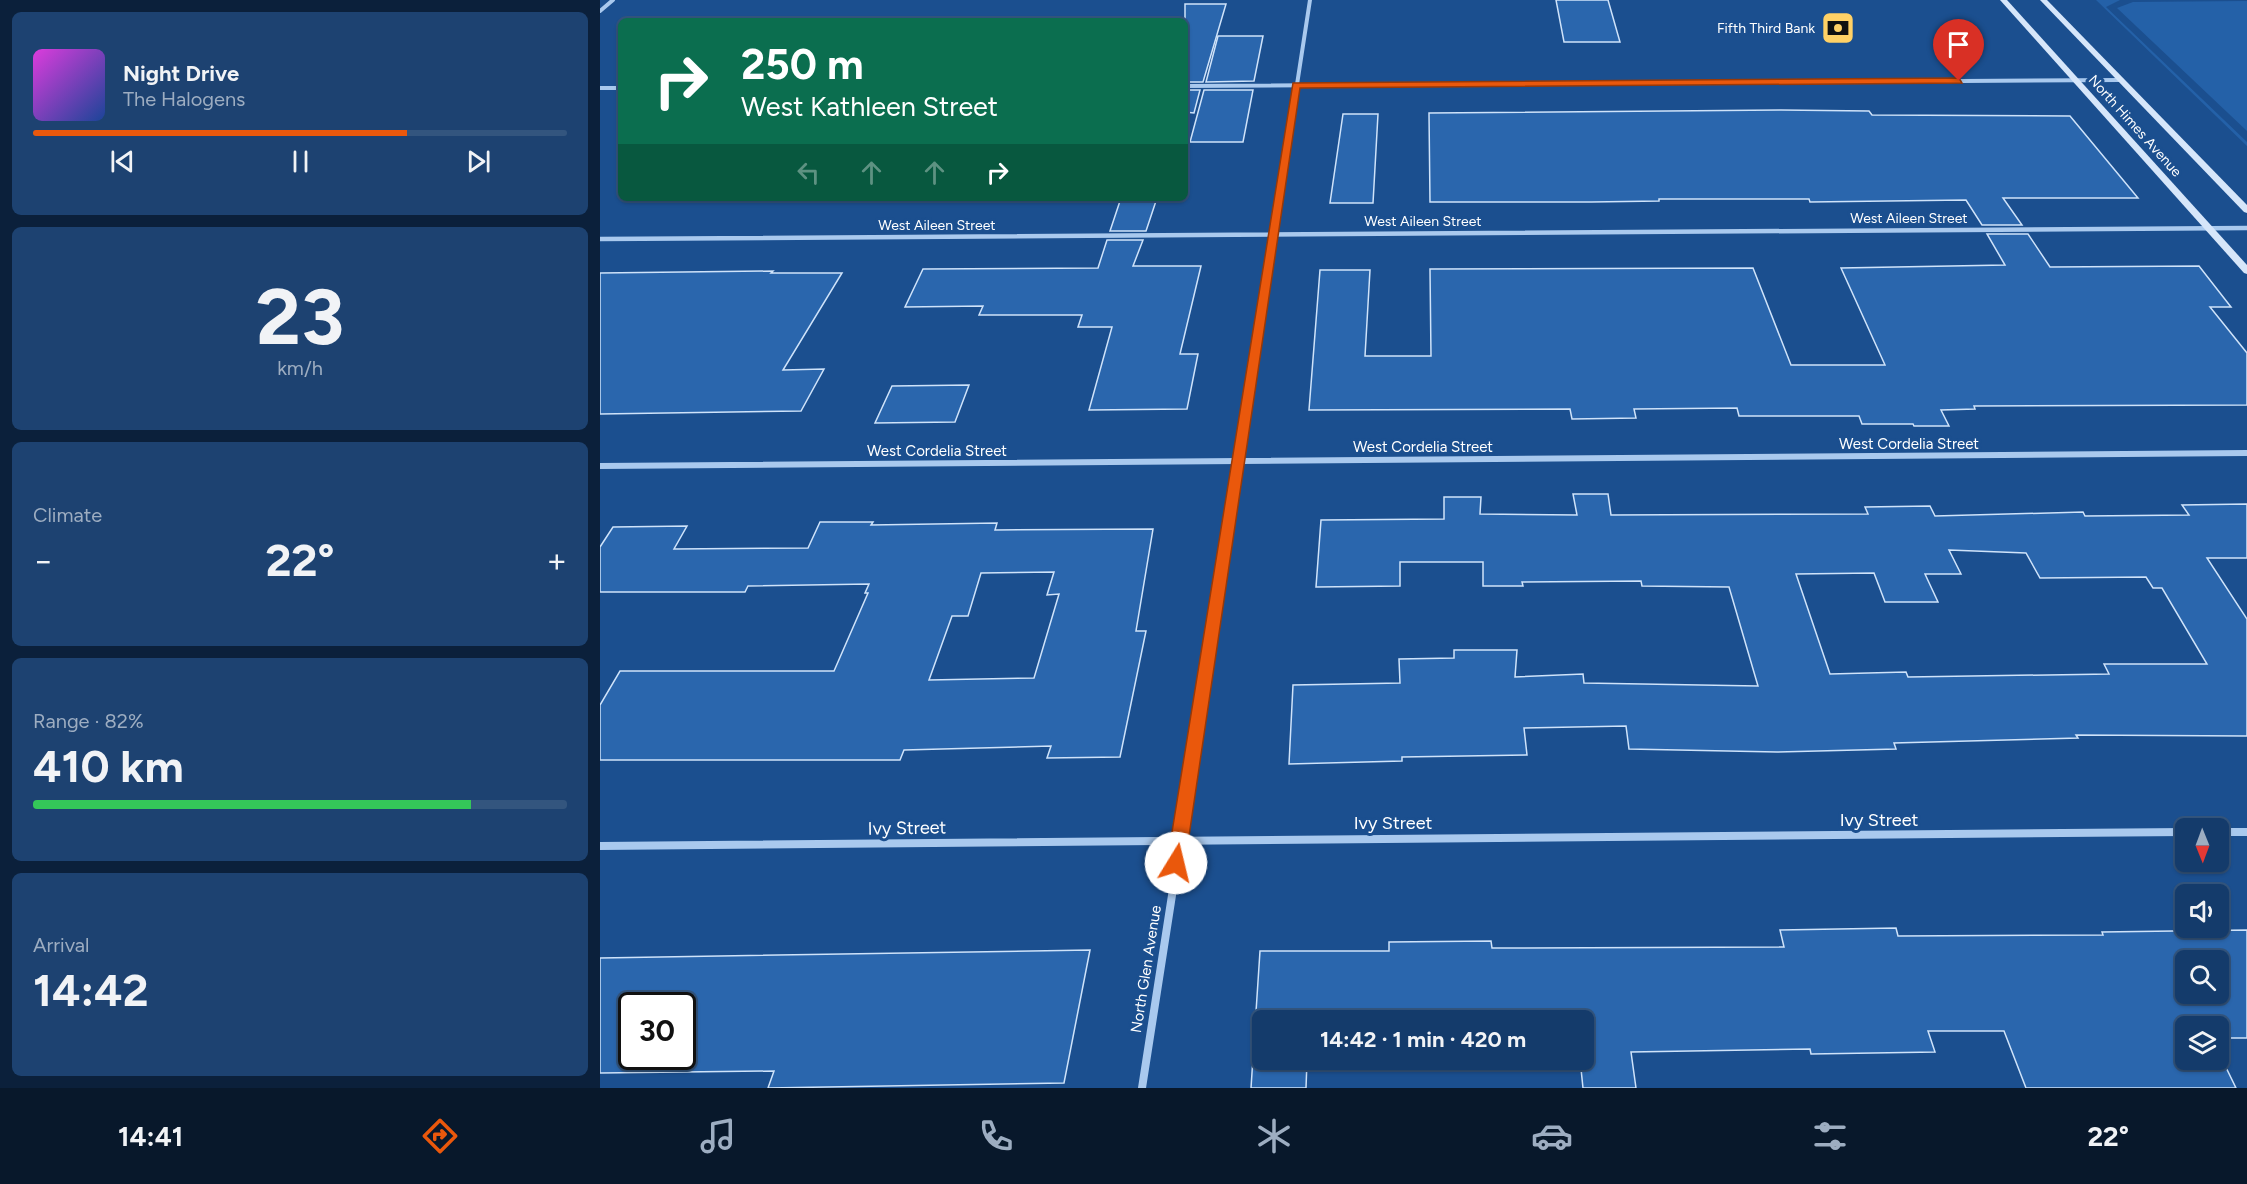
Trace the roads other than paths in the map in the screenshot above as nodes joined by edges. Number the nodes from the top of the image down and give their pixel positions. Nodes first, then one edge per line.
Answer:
1 (613, 0) edge
2 (1310, 0) edge
3 (2003, 0) edge
4 (2043, 0) edge
5 (600, 10) edge
6 (2074, 80) junction
7 (2120, 80) junction
8 (1296, 85) junction
9 (1188, 86) edge
10 (600, 88) edge
11 (618, 88) edge
12 (2247, 210) edge
13 (2209, 228) junction
14 (2247, 228) edge
15 (1274, 234) junction
16 (600, 239) edge
17 (2247, 271) edge
18 (2247, 453) edge
19 (1239, 461) junction
20 (600, 466) edge
21 (2175, 832) edge
22 (2229, 832) edge
23 (2247, 832) edge
24 (1179, 840) junction
25 (600, 846) edge
26 (1142, 1088) edge

1 - 5 street
2 - 8 street, North Glen Avenue
3 - 6 street, North Himes Avenue
4 - 7 street, North Himes Avenue
6 - 7 street
6 - 8 street
6 - 13 street, North Himes Avenue
7 - 12 street, North Himes Avenue
8 - 9 street
8 - 15 street, North Glen Avenue
10 - 11 street
13 - 14 street, West Aileen Street
13 - 15 street, West Aileen Street
13 - 17 street, North Himes Avenue
15 - 16 street, West Aileen Street
15 - 19 street, North Glen Avenue
18 - 19 street, West Cordelia Street
19 - 20 street, West Cordelia Street
19 - 24 street, North Glen Avenue
21 - 24 street, Ivy Street
22 - 23 street
24 - 25 street, Ivy Street
24 - 26 street, North Glen Avenue

